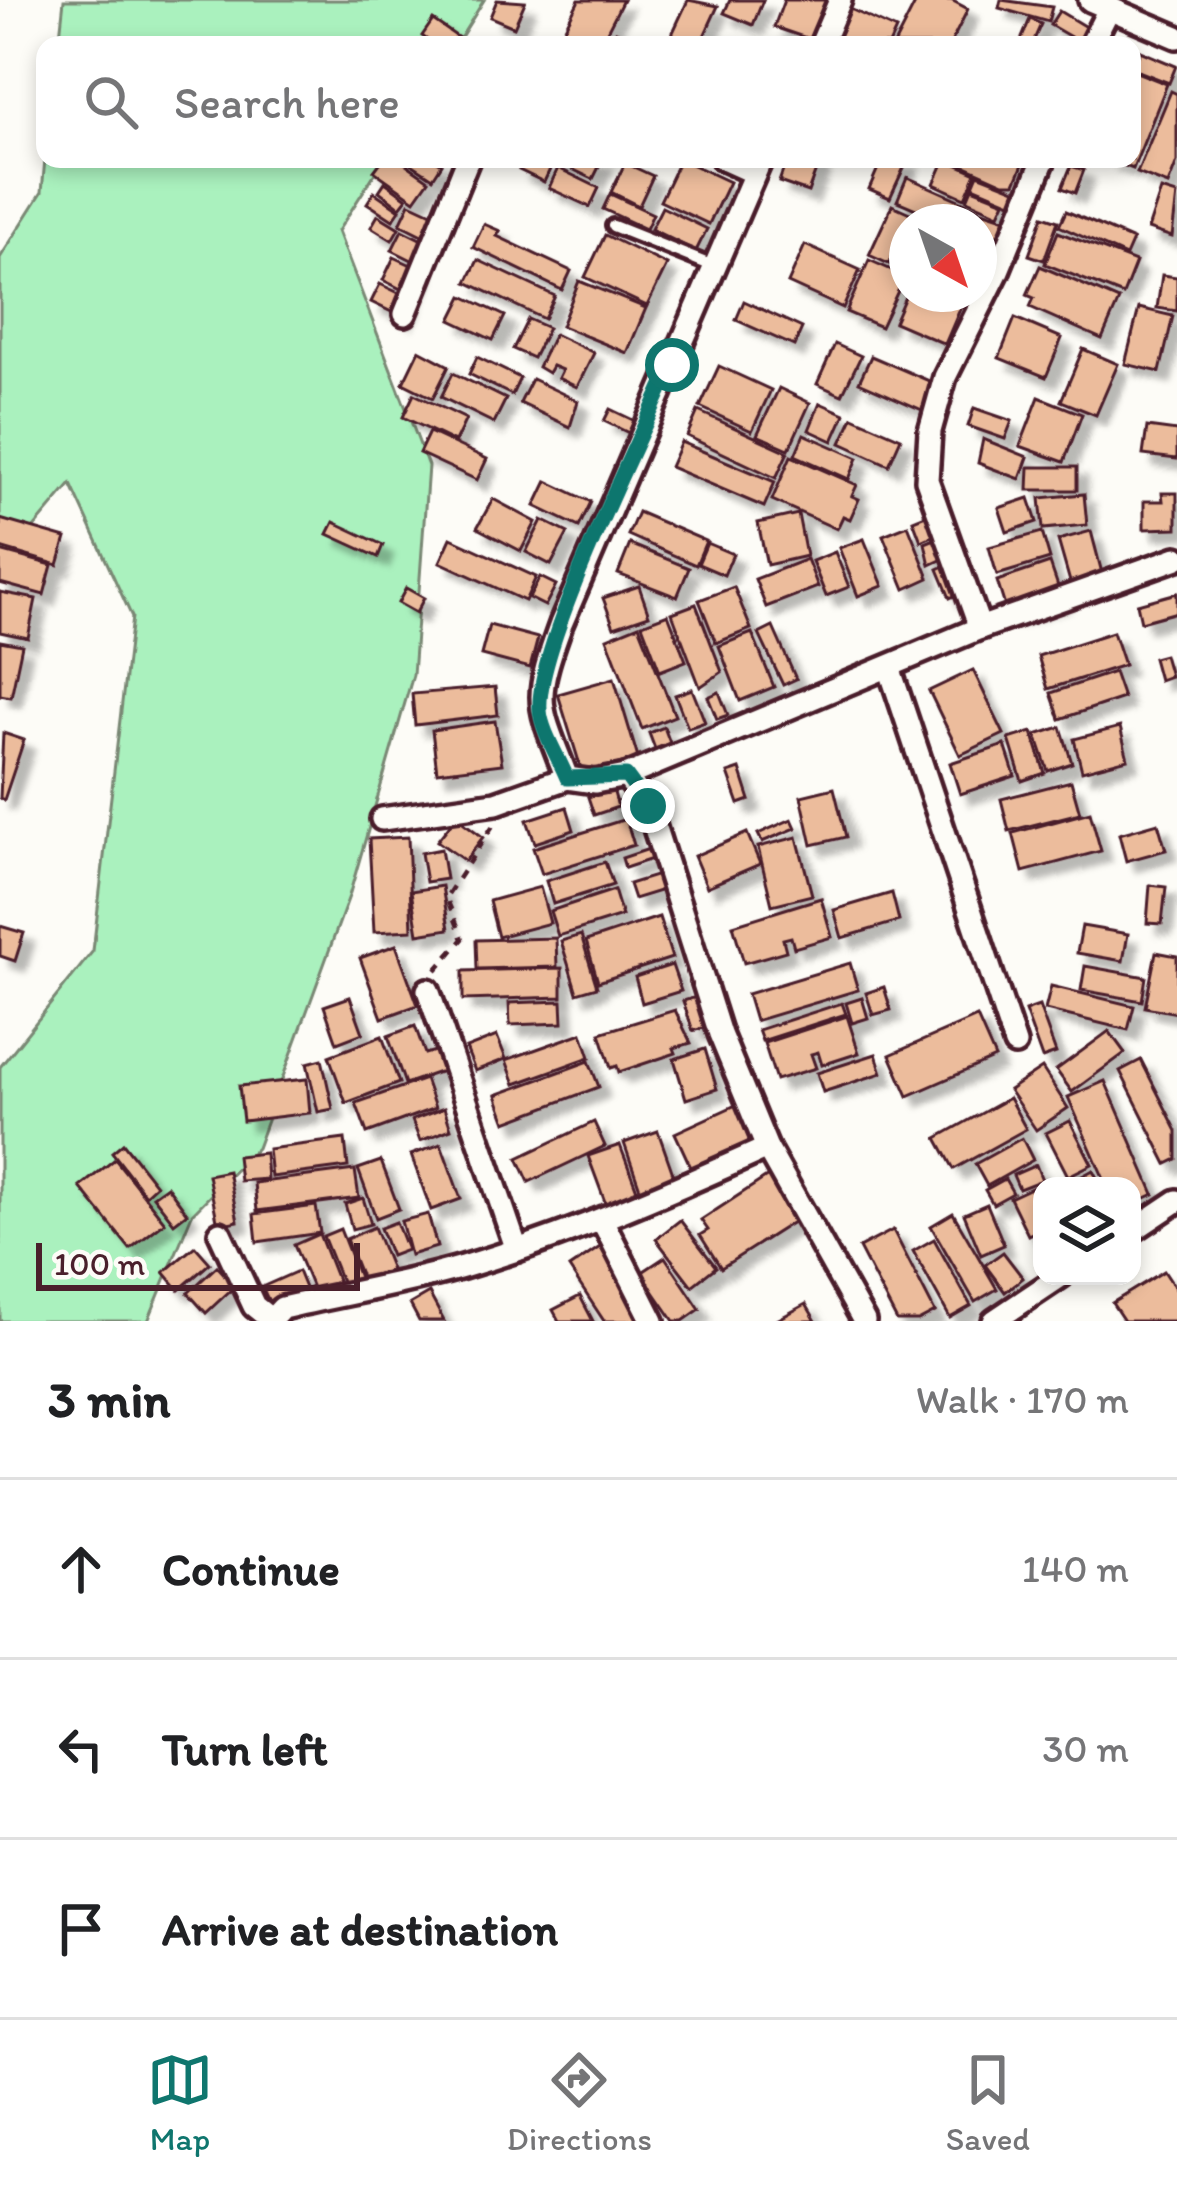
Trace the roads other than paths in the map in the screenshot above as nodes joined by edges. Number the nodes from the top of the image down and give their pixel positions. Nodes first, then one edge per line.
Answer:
1 (840, 0) edge
2 (1100, 4) edge
3 (824, 36) edge
4 (1093, 36) edge
5 (1177, 37) edge
6 (465, 168) edge
7 (756, 168) edge
8 (1040, 168) edge
9 (613, 226) dead end
10 (713, 266) junction
11 (405, 314) dead end
12 (1177, 558) edge
13 (980, 628) junction
14 (889, 667) junction
15 (626, 776) junction
16 (567, 778) junction
17 (382, 819) dead end
18 (428, 989) road end
19 (1015, 1044) dead end
20 (766, 1148) junction
21 (1177, 1201) edge
22 (602, 1220) junction
23 (1141, 1225) edge
24 (220, 1233) dead end
25 (517, 1250) junction
26 (1048, 1285) edge
27 (270, 1319) edge
28 (653, 1321) edge
29 (864, 1321) edge
30 (994, 1321) edge

1 - 3 street
2 - 4 street
2 - 5 street
6 - 11 street
7 - 10 street
8 - 13 street
9 - 10 lane
10 - 16 street
12 - 13 street
13 - 14 street
14 - 15 street
14 - 19 street
15 - 16 street
15 - 20 street
16 - 17 street
18 - 25 street
20 - 22 street
20 - 29 street
21 - 23 street
22 - 25 street
22 - 28 street
24 - 27 street
25 - 27 street
26 - 30 street

